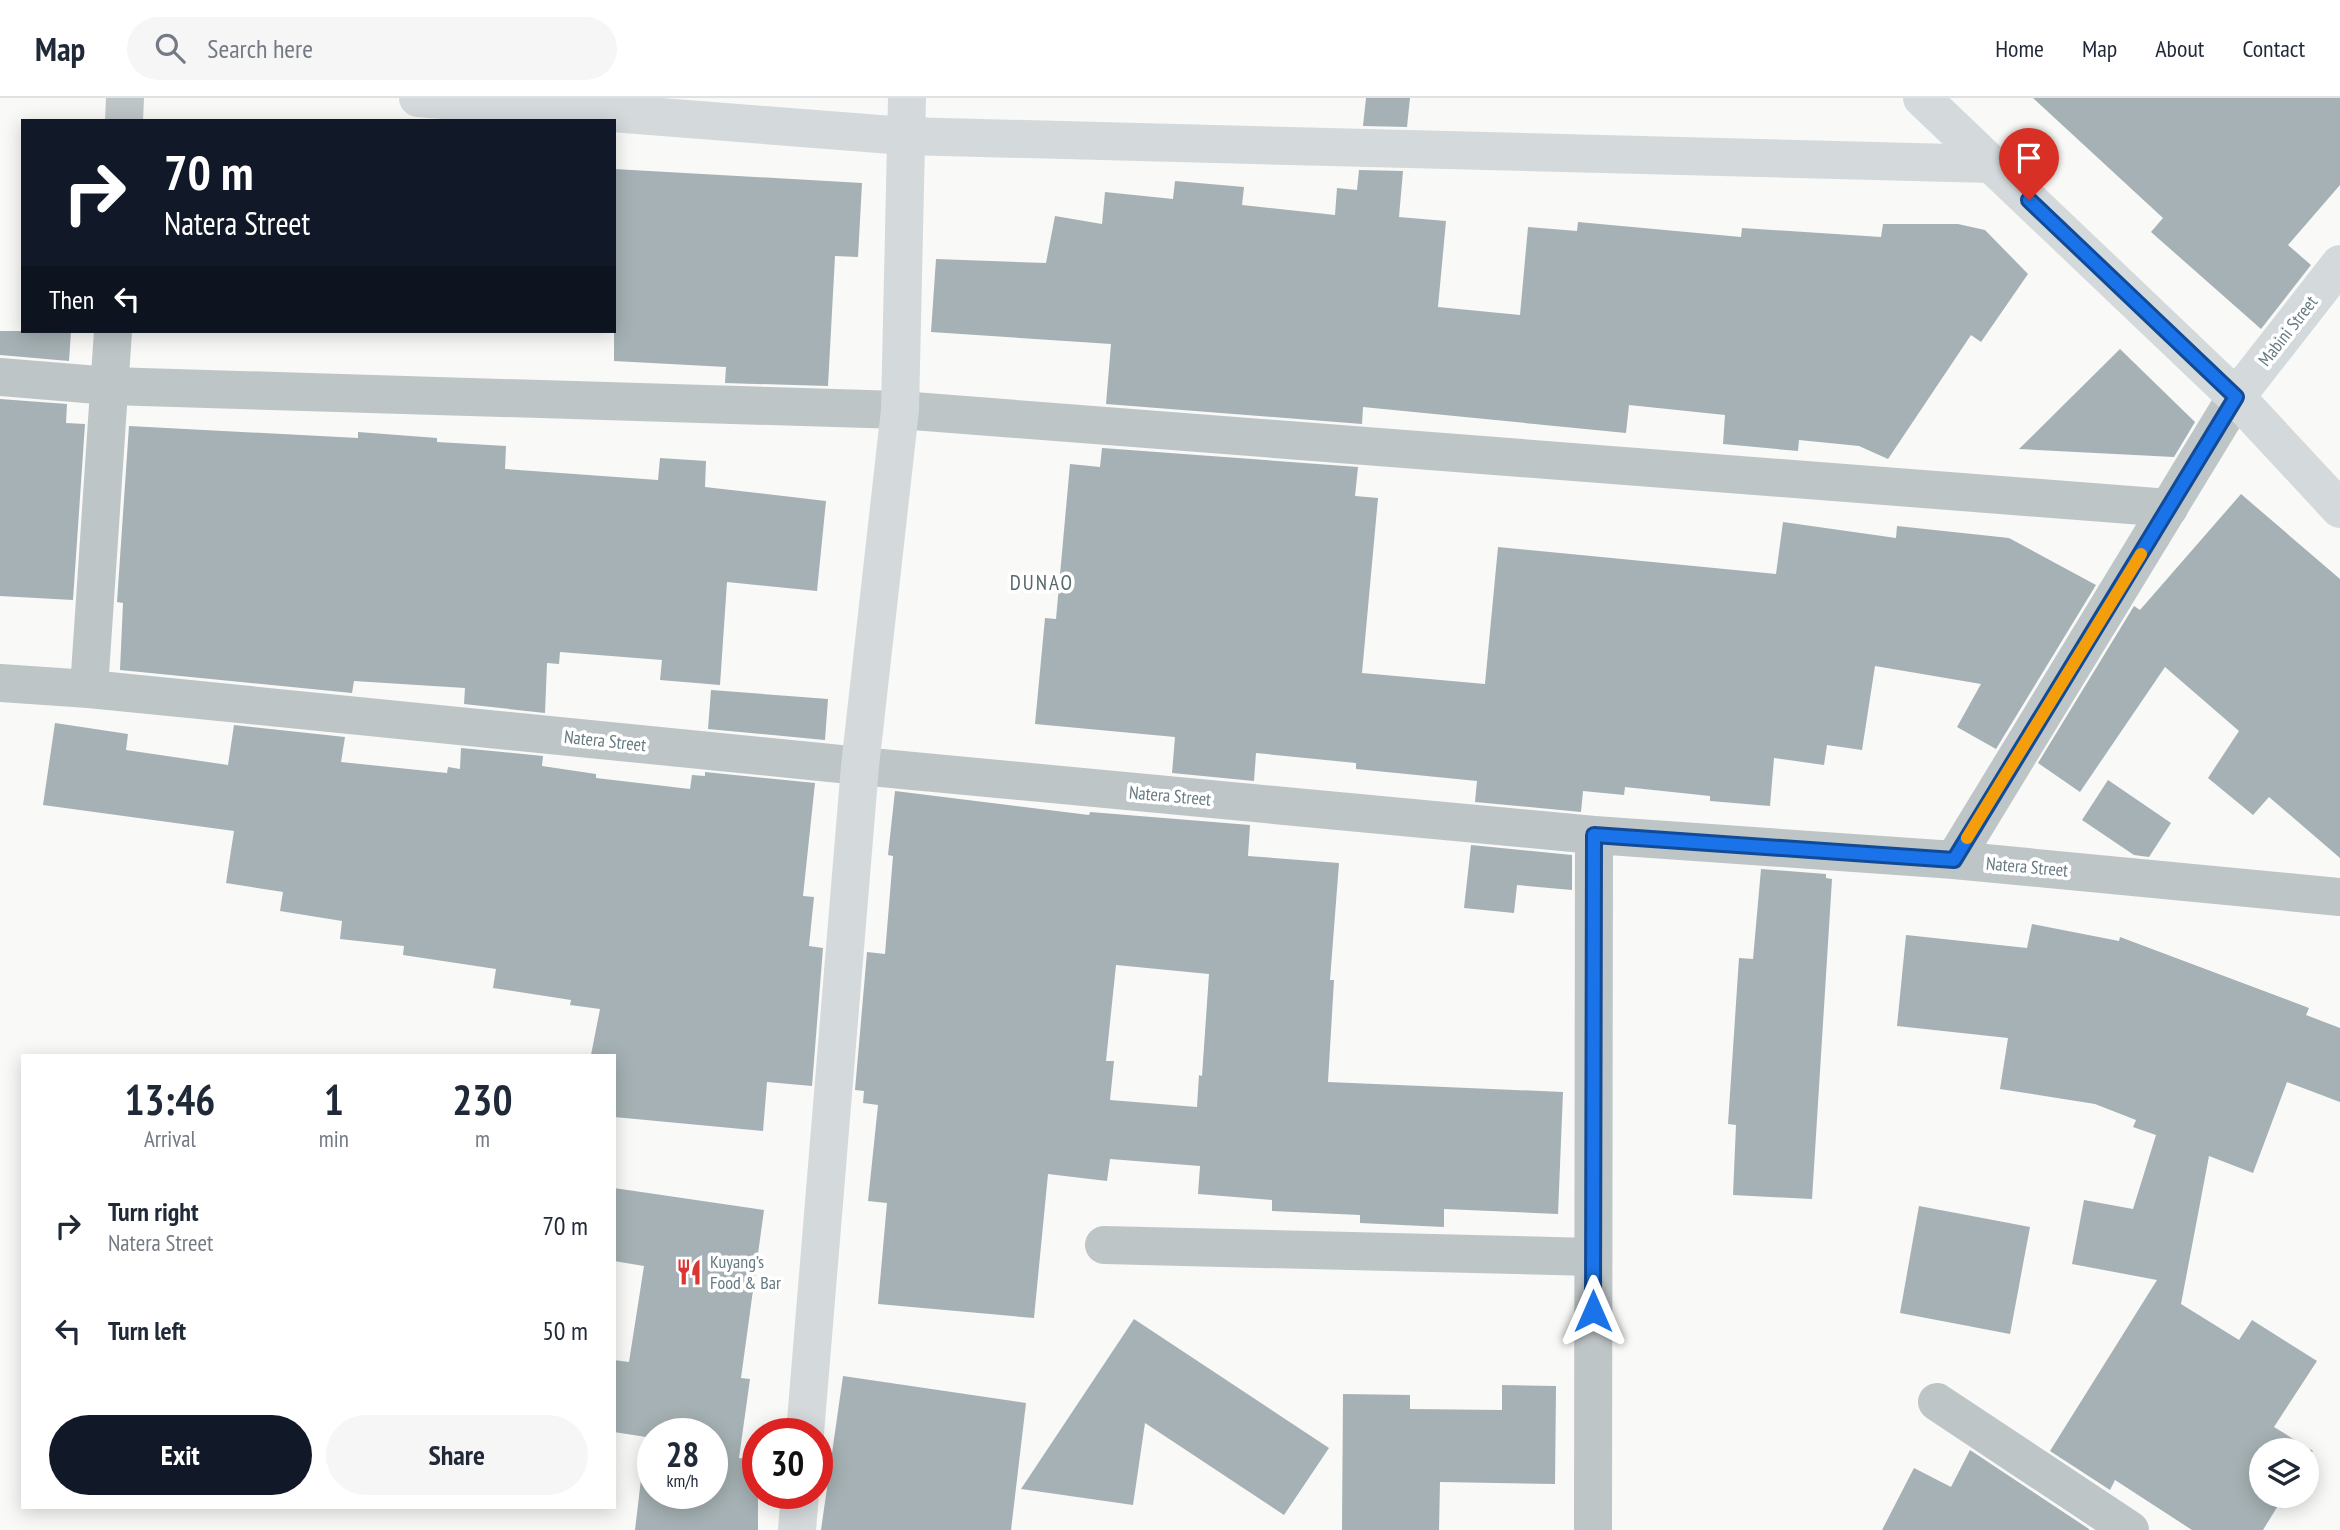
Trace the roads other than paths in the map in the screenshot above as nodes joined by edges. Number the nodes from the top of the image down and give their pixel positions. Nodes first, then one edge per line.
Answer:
1 (125, 98) edge
2 (418, 98) edge
3 (907, 98) edge
4 (1922, 98) edge
5 (124, 119) edge
6 (905, 136) junction
7 (1991, 164) junction
8 (2340, 264) edge
9 (113, 333) edge
10 (0, 377) edge
11 (110, 386) junction
12 (2236, 397) junction
13 (900, 410) junction
14 (2169, 508) junction
15 (2340, 509) edge
16 (0, 683) edge
17 (89, 689) junction
18 (860, 766) junction
19 (1594, 835) junction
20 (1954, 860) junction
21 (2340, 897) edge
22 (1104, 1245) dead end
23 (1594, 1257) junction
24 (1937, 1402) dead end
25 (806, 1418) edge
26 (799, 1509) edge
27 (797, 1530) edge
28 (1593, 1530) edge
29 (2130, 1530) edge

1 - 5 street
2 - 6 street
3 - 6 street
4 - 7 street
6 - 7 street
6 - 13 street
7 - 12 street
8 - 12 street, Mabini Street
9 - 11 street
10 - 11 street
11 - 13 street
11 - 17 street
12 - 14 street
12 - 15 street
13 - 14 street
13 - 18 street
14 - 20 street
16 - 17 street, Natera Street
17 - 18 street, Natera Street
18 - 19 street, Natera Street
18 - 25 street
19 - 20 street, Natera Street
19 - 23 street
20 - 21 street, Natera Street
22 - 23 street
23 - 28 street
24 - 29 street
26 - 27 street

